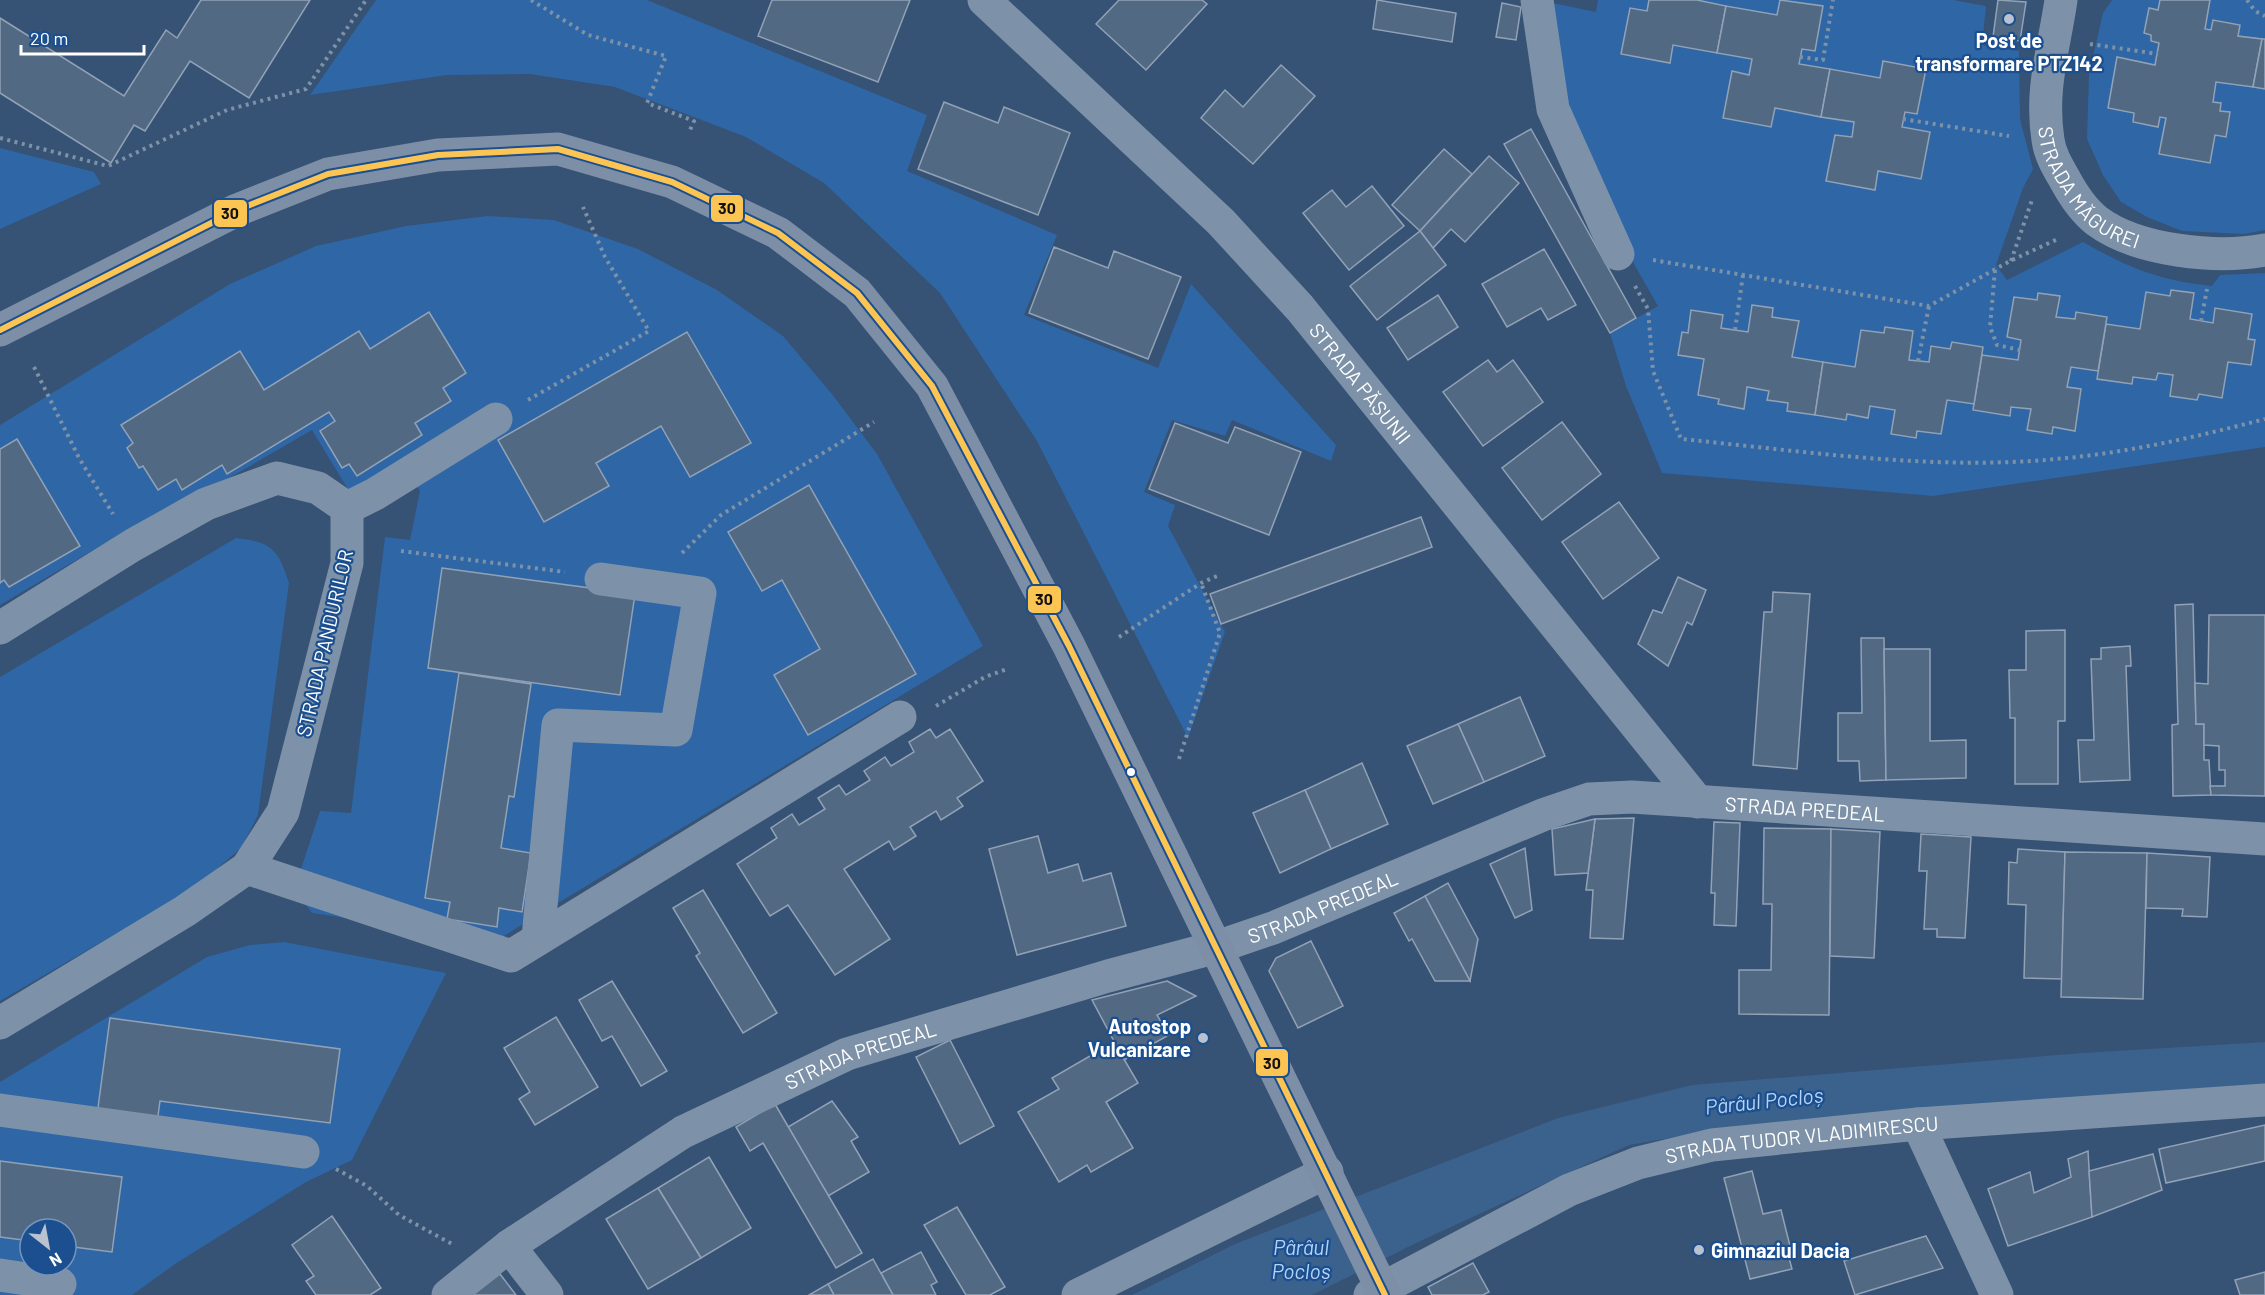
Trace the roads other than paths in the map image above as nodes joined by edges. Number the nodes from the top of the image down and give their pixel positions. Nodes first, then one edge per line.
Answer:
1 (984, 0) edge
2 (1537, 0) edge
3 (2061, 0) edge
4 (2265, 250) edge
5 (1618, 254) road end
6 (3, 327) edge
7 (496, 418) road end
8 (347, 508) junction
9 (601, 579) dead end
10 (0, 628) edge
11 (900, 717) road end
12 (1698, 802) junction
13 (2265, 839) edge
14 (247, 868) junction
15 (538, 938) junction
16 (1217, 947) junction
17 (0, 1023) edge
18 (2265, 1100) edge
19 (0, 1110) edge
20 (1918, 1124) junction
21 (303, 1152) dead end
22 (1333, 1184) junction
23 (509, 1246) junction
24 (0, 1275) edge
25 (60, 1284) dead end
26 (1379, 1290) edge
27 (448, 1295) edge
28 (547, 1295) edge
29 (1078, 1295) edge
30 (1997, 1295) edge

1 - 12 street, STRADA PĂȘUNII
2 - 5 street
3 - 4 street, STRADA MĂGUREI
6 - 16 main road
7 - 8 street
8 - 10 street
8 - 14 street, STRADA PANDURILOR
9 - 15 street
11 - 15 street
12 - 13 street, STRADA PREDEAL
12 - 16 street, STRADA PREDEAL
14 - 15 street
14 - 17 street, STRADA PANDURILOR
16 - 22 main road
16 - 23 street, STRADA PREDEAL
18 - 20 street, STRADA TUDOR VLADIMIRESCU
19 - 21 street
20 - 26 street, STRADA TUDOR VLADIMIRESCU
20 - 30 street
22 - 26 main road
22 - 29 street
23 - 27 street, STRADA PREDEAL
23 - 28 street
24 - 25 street

